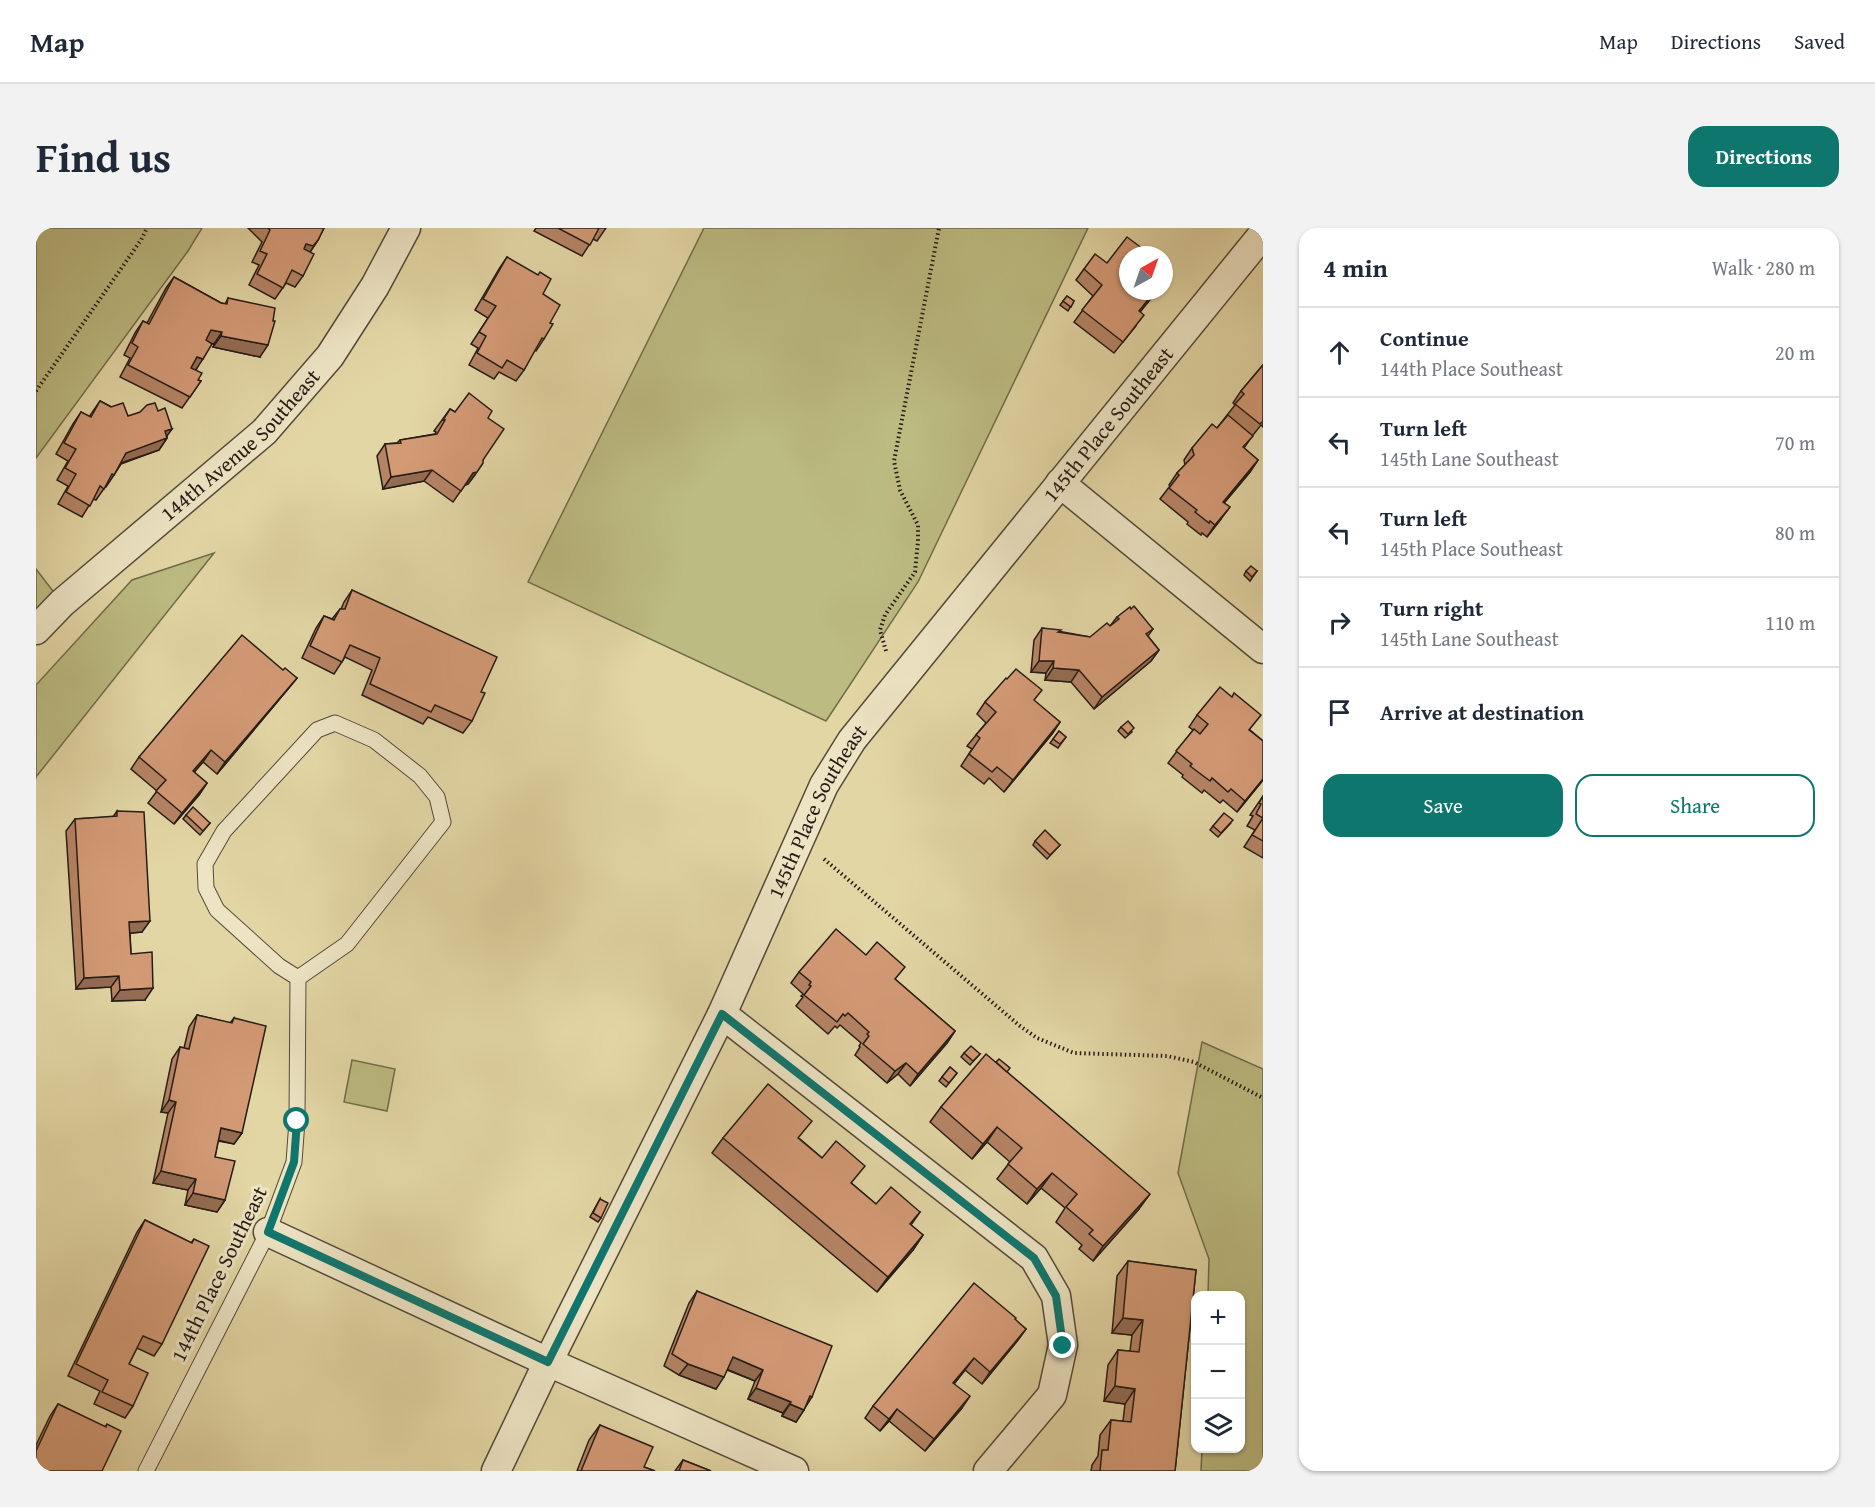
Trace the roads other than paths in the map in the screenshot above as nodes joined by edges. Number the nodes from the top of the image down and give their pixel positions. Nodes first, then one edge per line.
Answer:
1 (406, 228) edge
2 (1263, 234) edge
3 (1060, 483) junction
4 (36, 630) edge
5 (1263, 649) edge
6 (298, 978) junction
7 (722, 1014) junction
8 (268, 1232) junction
9 (548, 1362) junction
10 (146, 1471) edge
11 (496, 1471) edge
12 (794, 1471) edge
13 (988, 1471) edge

1 - 4 street, 144th Avenue Southeast
2 - 3 street, 145th Place Southeast
3 - 5 street
3 - 7 street, 145th Place Southeast
6 - 6 lane
6 - 8 lane, 144th Place Southeast
7 - 9 street, 145th Place Southeast
7 - 13 street
8 - 9 street
8 - 10 lane, 144th Place Southeast
9 - 11 street, 145th Place Southeast
9 - 12 street

